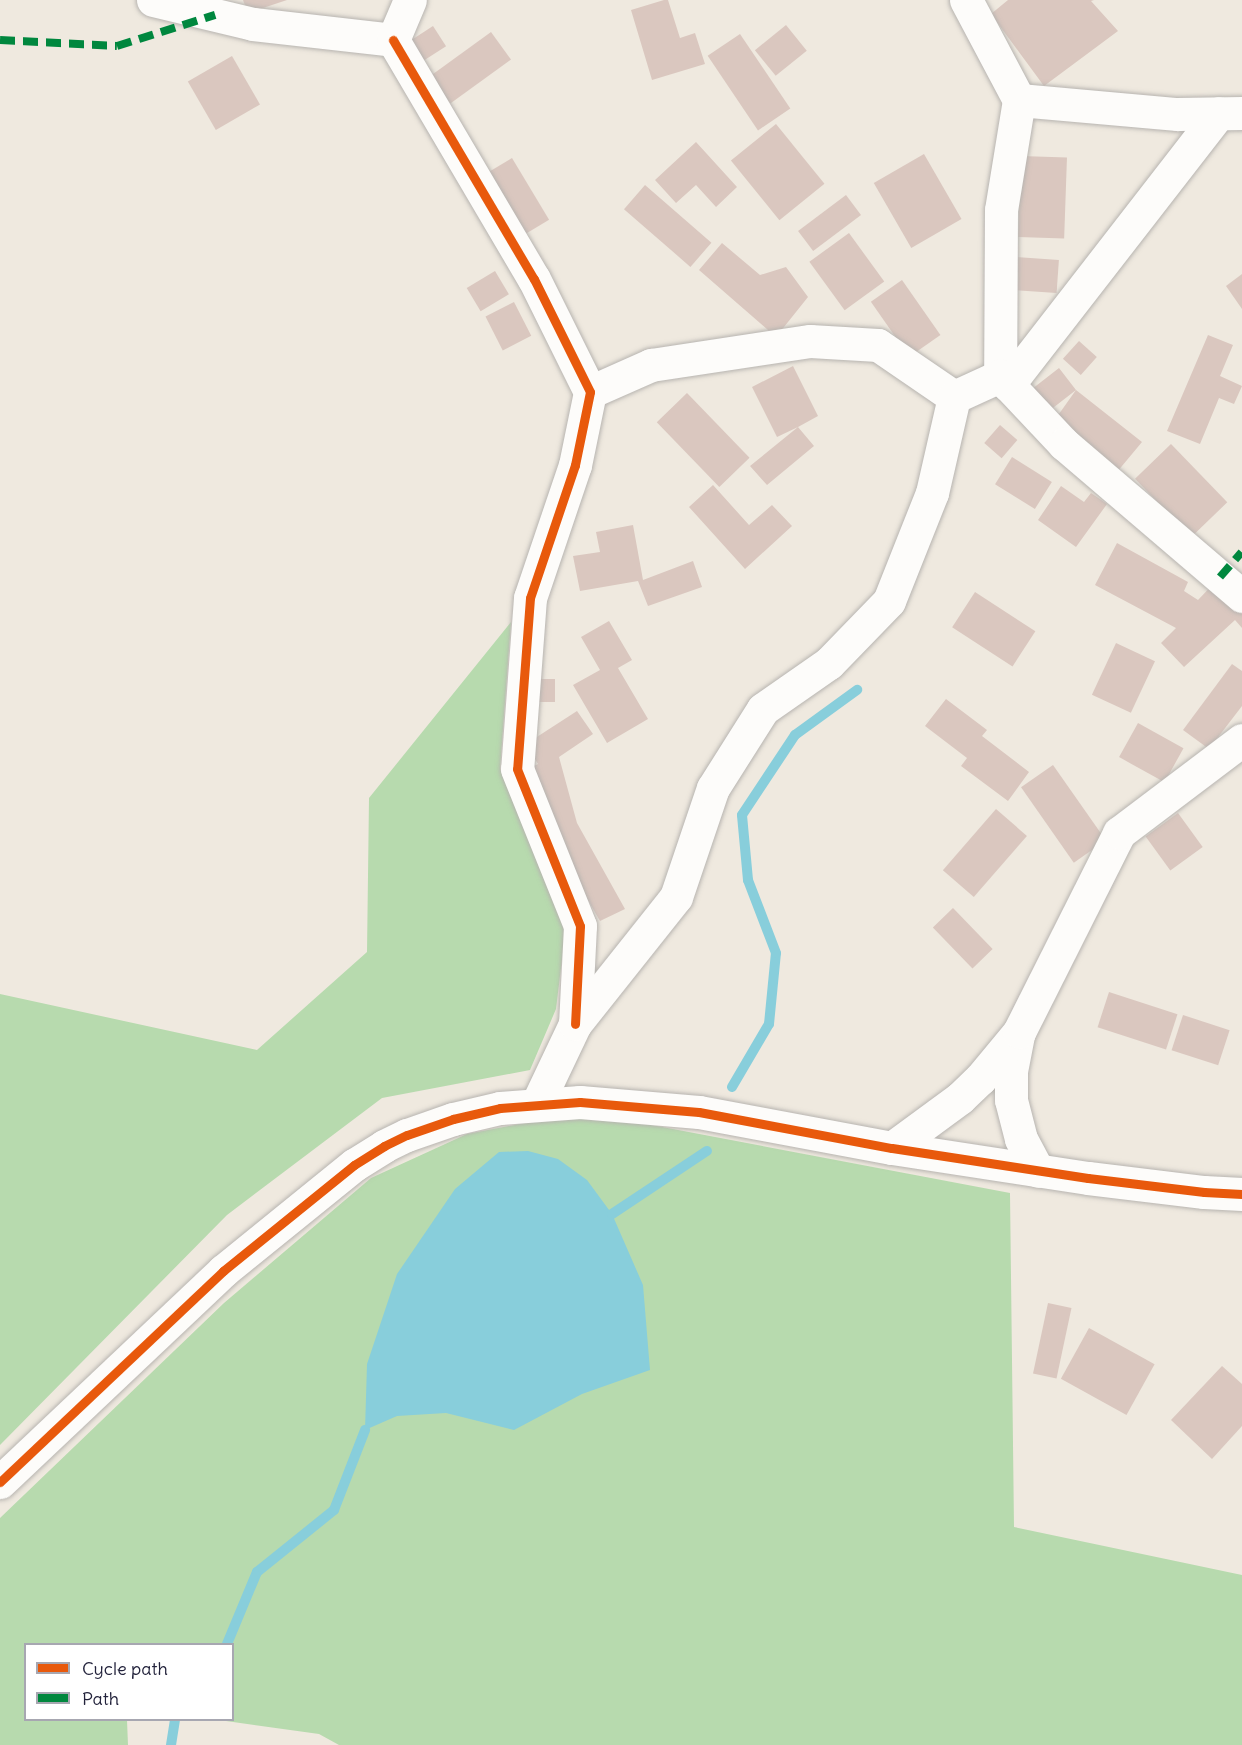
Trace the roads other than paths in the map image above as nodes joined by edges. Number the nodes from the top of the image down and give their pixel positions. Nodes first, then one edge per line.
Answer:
1 (153, 0) edge
2 (410, 0) edge
3 (966, 0) edge
4 (393, 40) junction
5 (1019, 100) junction
6 (1230, 113) edge
7 (1004, 381) junction
8 (590, 392) junction
9 (954, 397) junction
10 (1242, 596) edge
11 (1242, 740) edge
12 (575, 1024) junction
13 (1019, 1032) junction
14 (537, 1104) junction
15 (892, 1148) junction
16 (1038, 1171) junction
17 (1242, 1194) edge
18 (0, 1482) edge

1 - 4 street
2 - 4 street
3 - 5 street
4 - 8 street
5 - 6 street
5 - 7 street
6 - 7 street
7 - 9 street
7 - 10 street
8 - 9 street
8 - 12 street
9 - 12 street
11 - 13 street
12 - 14 street
13 - 15 street
13 - 16 street
14 - 15 street
14 - 18 street
15 - 16 street
16 - 17 street

